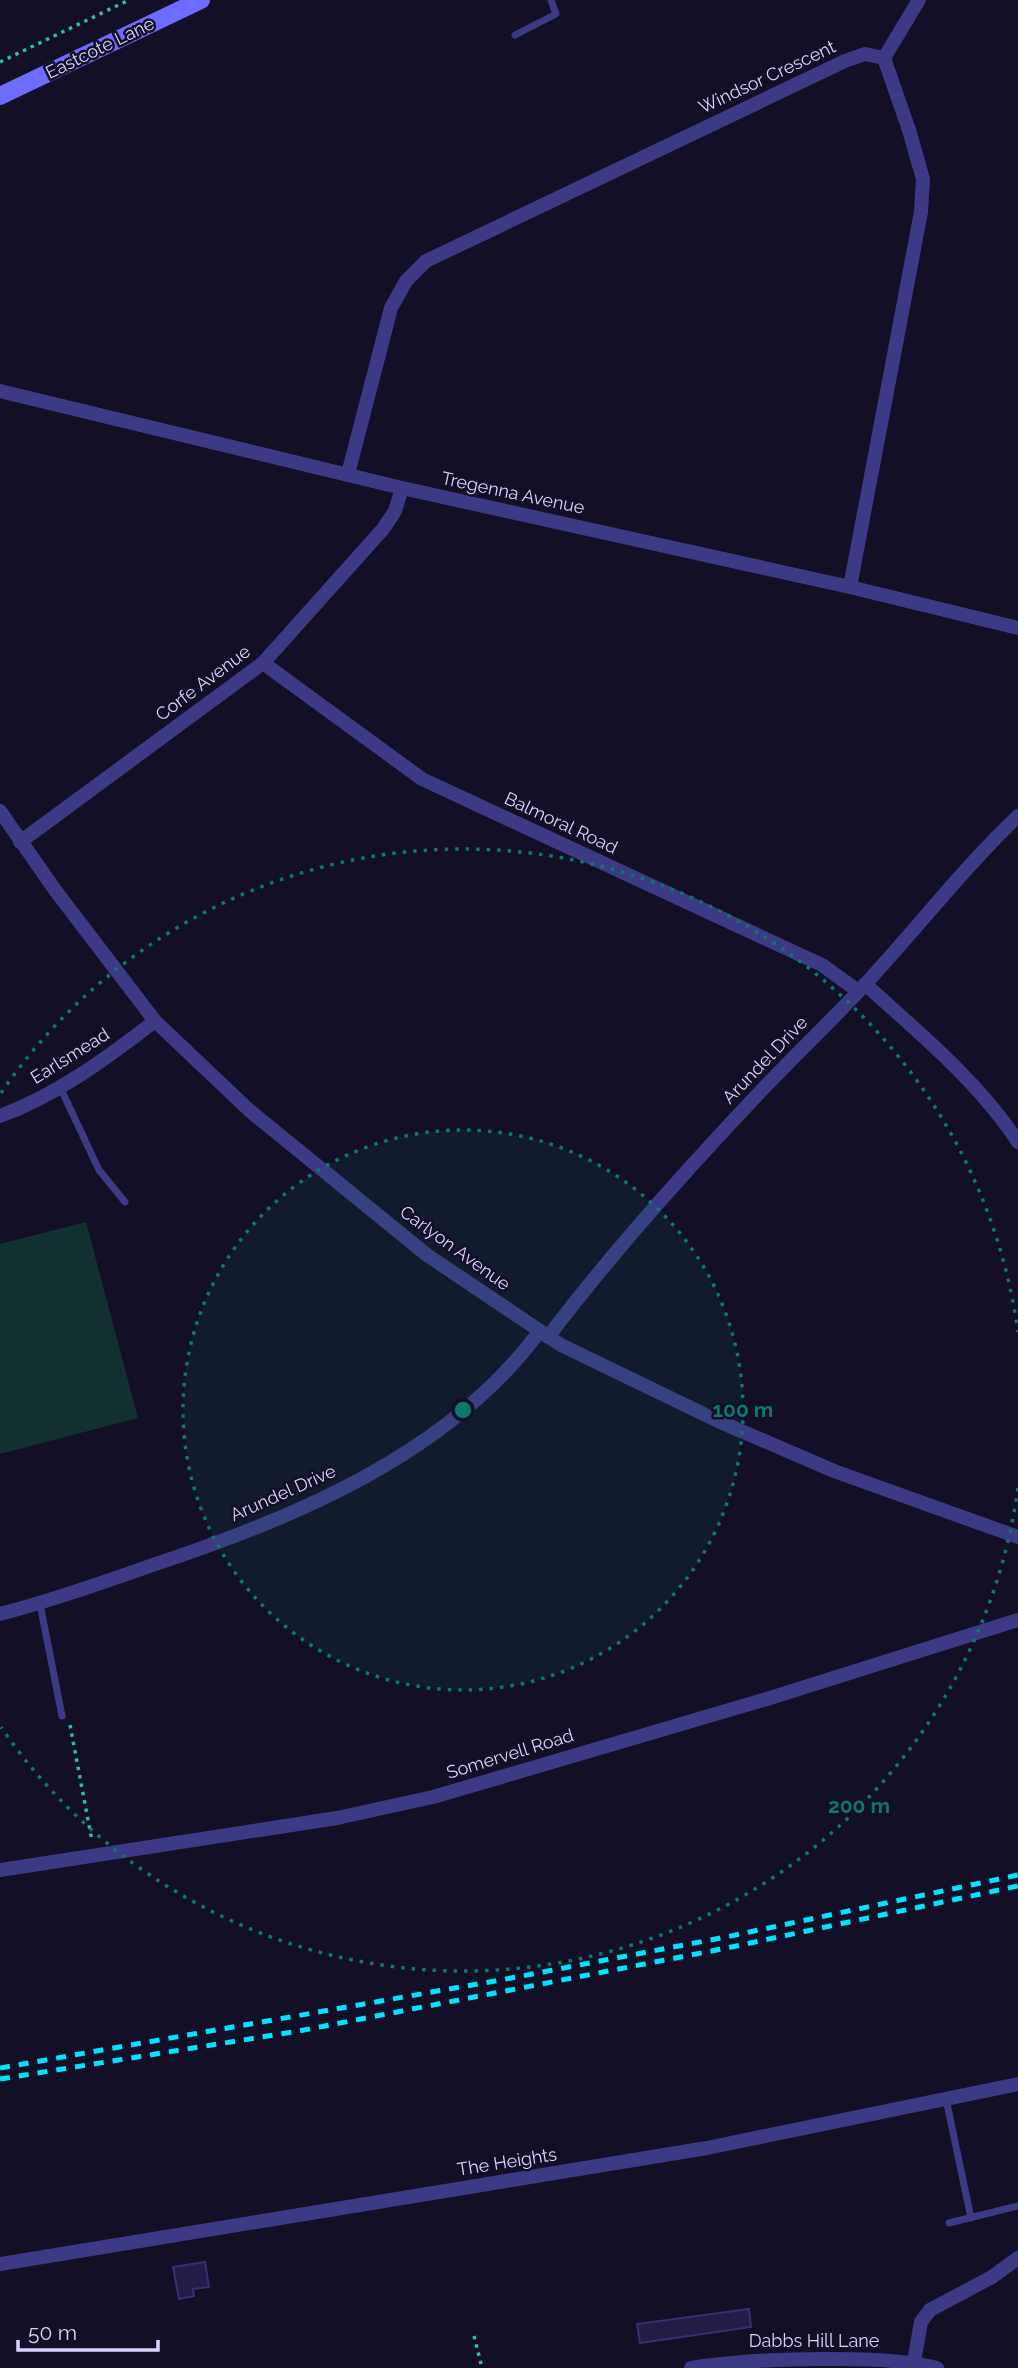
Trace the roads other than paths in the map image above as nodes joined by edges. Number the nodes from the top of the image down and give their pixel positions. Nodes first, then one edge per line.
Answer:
1 (551, 0) edge
2 (919, 0) edge
3 (191, 2) edge
4 (515, 35) dead end
5 (884, 58) junction
6 (0, 96) edge
7 (0, 391) edge
8 (348, 474) junction
9 (402, 488) junction
10 (850, 587) junction
11 (1018, 628) edge
12 (263, 663) junction
13 (0, 811) edge
14 (1018, 816) edge
15 (20, 842) junction
16 (862, 987) junction
17 (155, 1021) junction
18 (60, 1087) junction
19 (0, 1116) edge
20 (1018, 1142) edge
21 (125, 1202) dead end
22 (544, 1334) junction
23 (1018, 1537) edge
24 (40, 1604) junction
25 (0, 1614) edge
26 (1018, 1620) edge
27 (62, 1716) road end
28 (0, 1870) edge
29 (1018, 2084) edge
30 (946, 2099) junction
31 (1018, 2206) edge
32 (971, 2218) junction
33 (949, 2223) dead end
34 (1018, 2258) edge
35 (0, 2264) edge
36 (914, 2362) junction
37 (691, 2368) edge
38 (937, 2368) edge

1 - 4 lane
2 - 5 street
3 - 6 street, Eastcote Lane
5 - 8 street, Windsor Crescent
5 - 10 street
7 - 8 street, Tregenna Avenue
8 - 9 street, Tregenna Avenue
9 - 10 street, Tregenna Avenue
9 - 12 street, Corfe Avenue
10 - 11 street, Tregenna Avenue
12 - 15 street, Corfe Avenue
12 - 16 street, Balmoral Road
13 - 15 street, Carlyon Avenue
14 - 16 street, Arundel Drive
15 - 17 street, Carlyon Avenue
16 - 20 street, Balmoral Road
16 - 22 street, Arundel Drive
17 - 18 street, Earlsmead
17 - 22 street, Carlyon Avenue
18 - 19 street, Earlsmead
18 - 21 lane
22 - 23 street, Carlyon Avenue
22 - 24 street, Arundel Drive
24 - 25 street, Arundel Drive
24 - 27 lane
26 - 28 street, Somervell Road
29 - 30 street, The Heights
30 - 32 lane
30 - 35 street, The Heights
31 - 32 lane
32 - 33 lane
34 - 36 street
36 - 37 street, Dabbs Hill Lane
36 - 38 street, Dabbs Hill Lane

